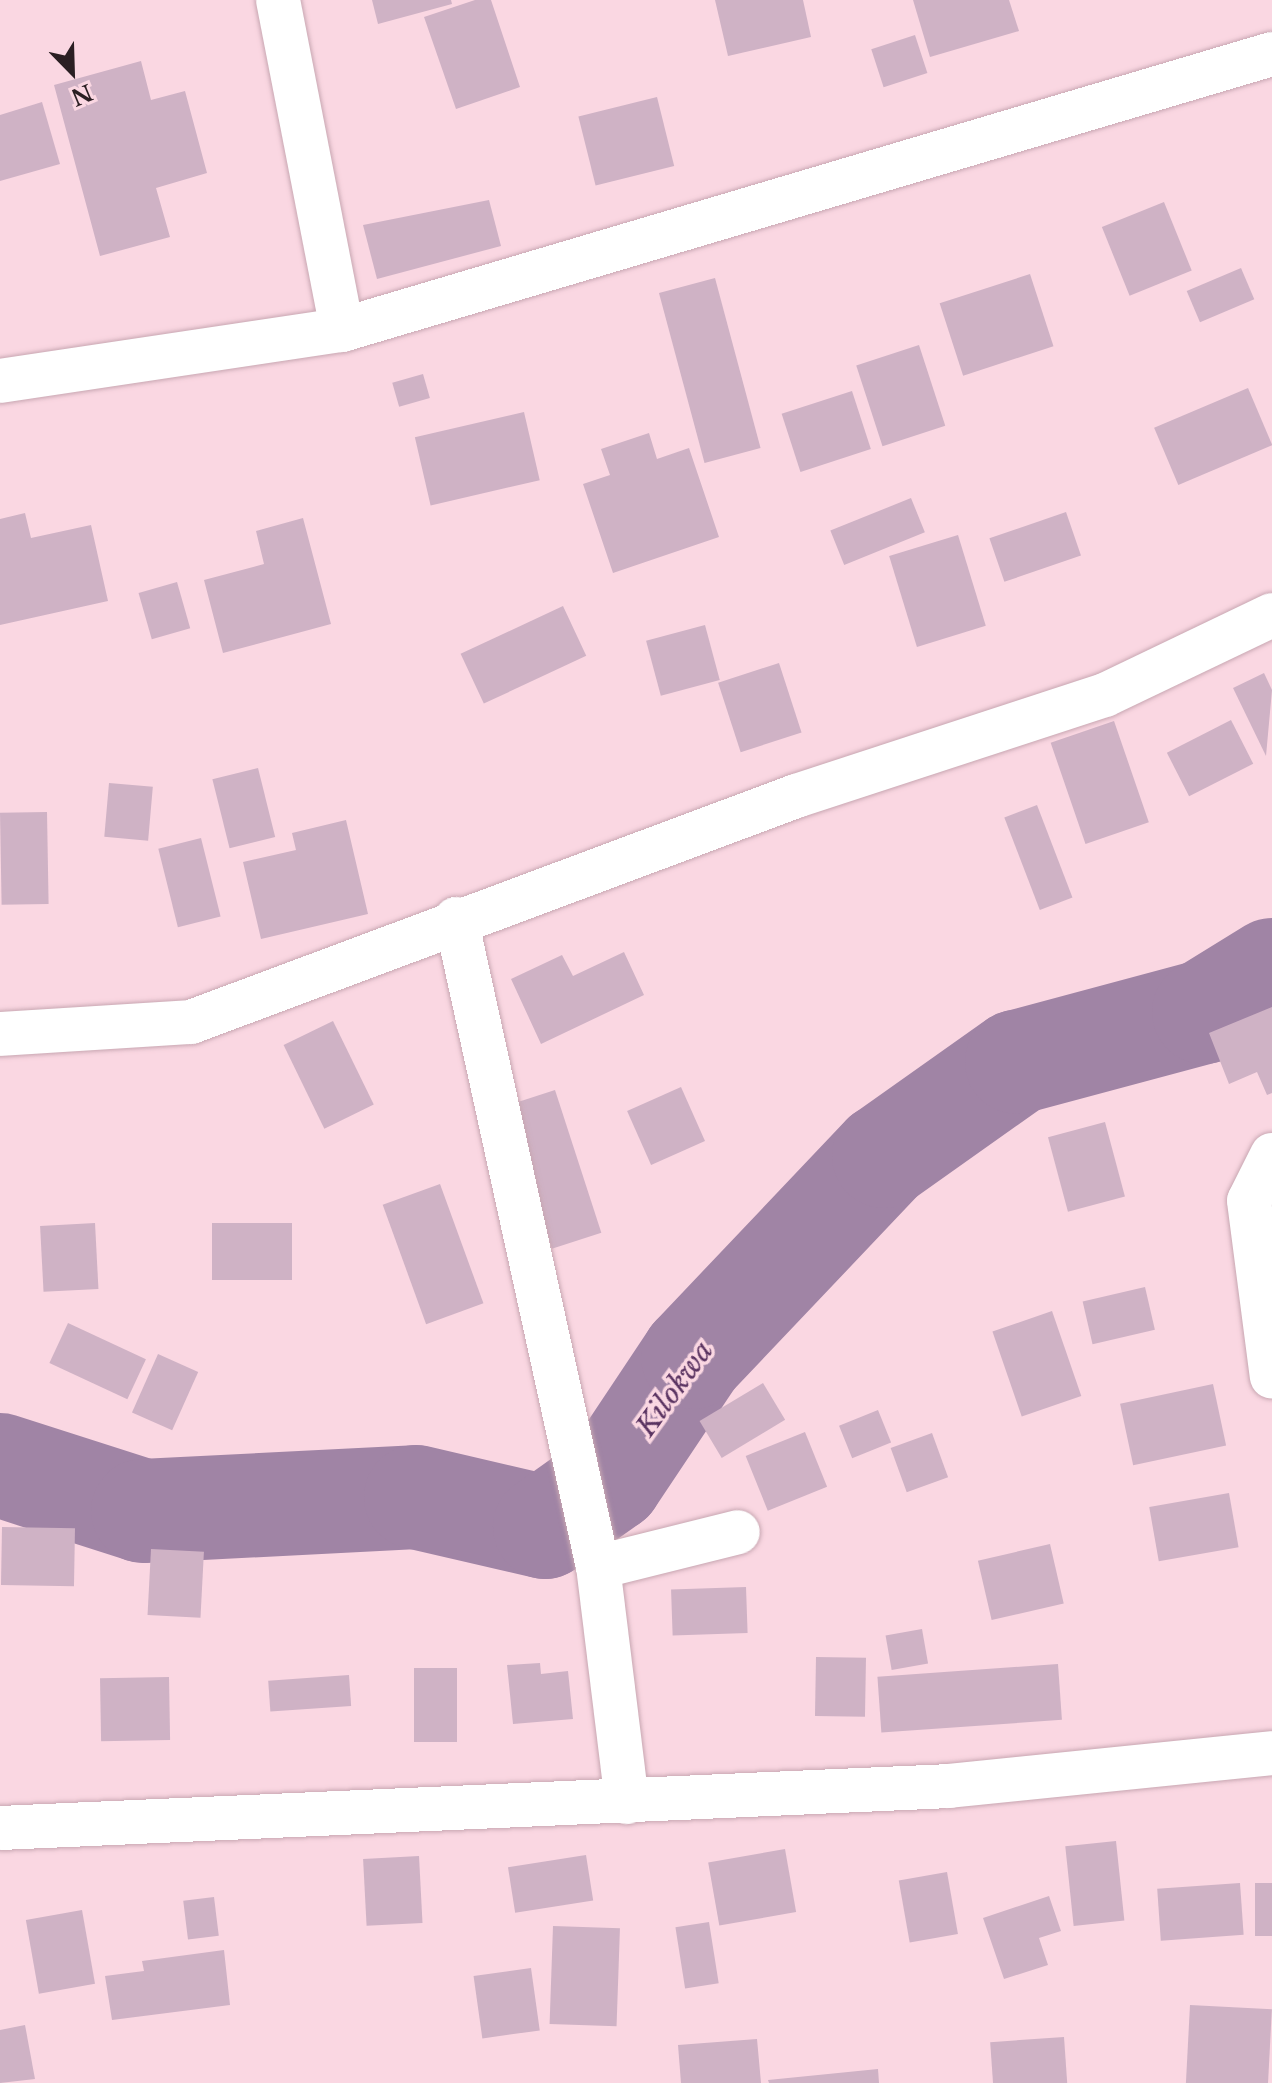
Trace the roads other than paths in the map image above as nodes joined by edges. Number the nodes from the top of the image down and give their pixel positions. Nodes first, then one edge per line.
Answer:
1 (278, 0) edge
2 (1272, 54) edge
3 (342, 330) junction
4 (0, 381) edge
5 (1272, 615) edge
6 (456, 919) junction
7 (0, 1034) edge
8 (1272, 1155) edge
9 (1272, 1377) edge
10 (738, 1532) dead end
11 (595, 1553) junction
12 (1272, 1753) edge
13 (627, 1802) junction
14 (0, 1828) edge

1 - 3 street
2 - 3 street
3 - 4 street
5 - 6 street
6 - 7 street
6 - 11 street
8 - 9 street
10 - 11 street
11 - 13 street
12 - 13 street
13 - 14 street

